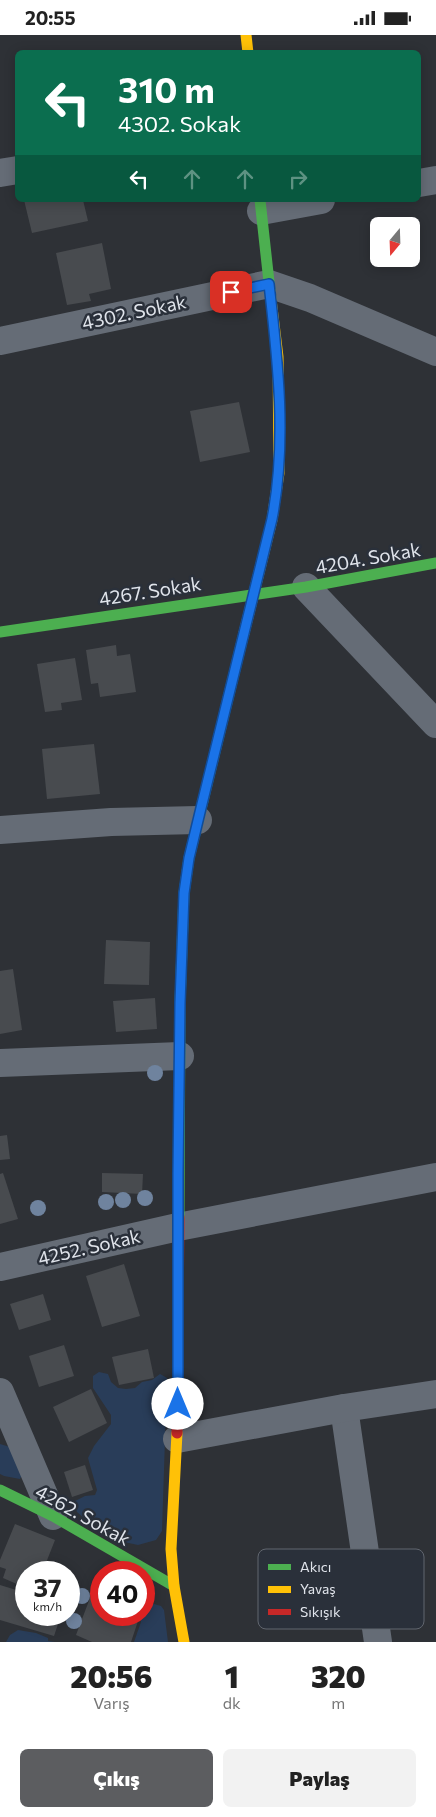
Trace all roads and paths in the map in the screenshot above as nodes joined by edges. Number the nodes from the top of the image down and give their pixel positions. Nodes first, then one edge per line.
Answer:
1 (246, 35) edge
2 (248, 50) edge
3 (15, 170) edge
4 (0, 173) edge
5 (436, 180) edge
6 (421, 183) edge
7 (297, 202) edge
8 (260, 205) edge
9 (269, 284) junction
10 (0, 341) edge
11 (436, 352) edge
12 (436, 563) edge
13 (306, 587) junction
14 (254, 593) junction
15 (0, 632) edge
16 (436, 724) edge
17 (198, 820) junction
18 (0, 830) edge
19 (180, 1056) junction
20 (0, 1063) edge
21 (436, 1177) edge
22 (178, 1227) junction
23 (0, 1267) edge
24 (0, 1392) edge
25 (436, 1394) edge
26 (344, 1408) junction
27 (176, 1439) junction
28 (0, 1490) edge
29 (53, 1516) junction
30 (366, 1549) edge
31 (174, 1586) junction
32 (377, 1629) edge
33 (184, 1642) edge
34 (378, 1642) edge

1 - 2 street
3 - 4 street
5 - 6 street
7 - 8 street
8 - 9 street
9 - 10 street, 4302. Sokak
9 - 11 street
9 - 14 street
12 - 13 street, 4204. Sokak
13 - 14 street, 4267. Sokak
13 - 16 street
14 - 15 street, 4267. Sokak
14 - 17 street
17 - 18 street
17 - 19 street
19 - 20 street
19 - 22 street
21 - 22 street, 4252. Sokak
22 - 23 street, 4252. Sokak
22 - 27 street
24 - 29 street
25 - 26 street
26 - 27 street
26 - 30 street
27 - 31 street
28 - 29 street, 4262. Sokak
29 - 31 street, 4262. Sokak
31 - 33 street
32 - 34 street

